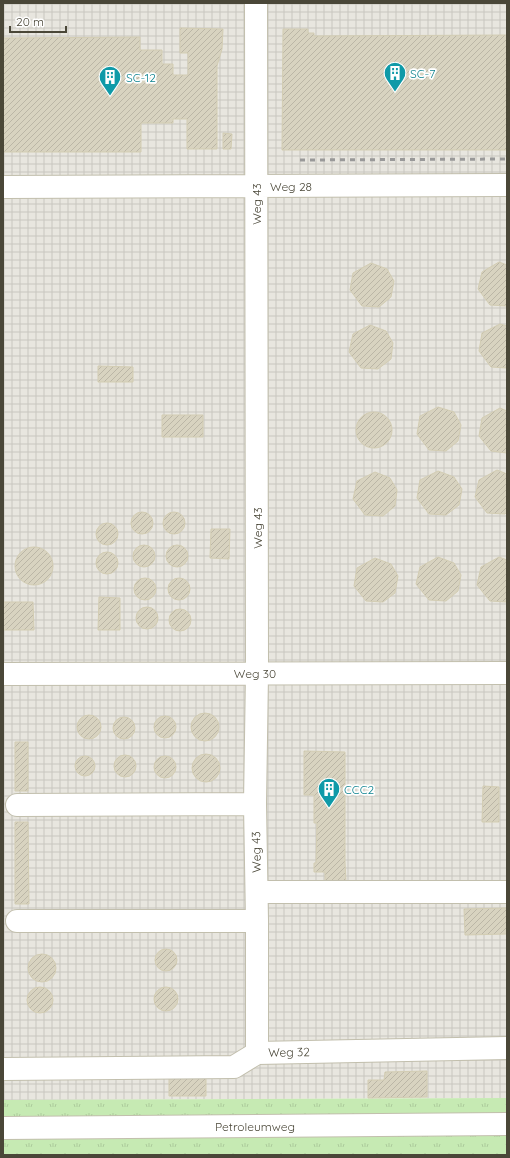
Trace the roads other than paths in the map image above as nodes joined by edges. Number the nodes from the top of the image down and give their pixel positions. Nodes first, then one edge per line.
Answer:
1 (256, 3) edge
2 (507, 185) edge
3 (256, 186) junction
4 (3, 187) edge
5 (257, 673) junction
6 (507, 673) edge
7 (3, 674) edge
8 (255, 804) junction
9 (17, 805) dead end
10 (257, 892) junction
11 (507, 892) edge
12 (17, 921) dead end
13 (257, 921) junction
14 (507, 1048) edge
15 (257, 1053) junction
16 (3, 1069) edge
17 (507, 1124) edge
18 (3, 1128) edge

1 - 3 street, Weg 43
2 - 3 street, Weg 28
3 - 4 street, Weg 28
3 - 5 street, Weg 43
5 - 6 street, Weg 30
5 - 7 street, Weg 30
5 - 8 street, Weg 43
8 - 9 street
8 - 10 street, Weg 43
10 - 11 street
10 - 13 street, Weg 43
12 - 13 street
13 - 15 street, Weg 43
14 - 15 street, Weg 32
15 - 16 street, Weg 32
17 - 18 street, Petroleumweg

